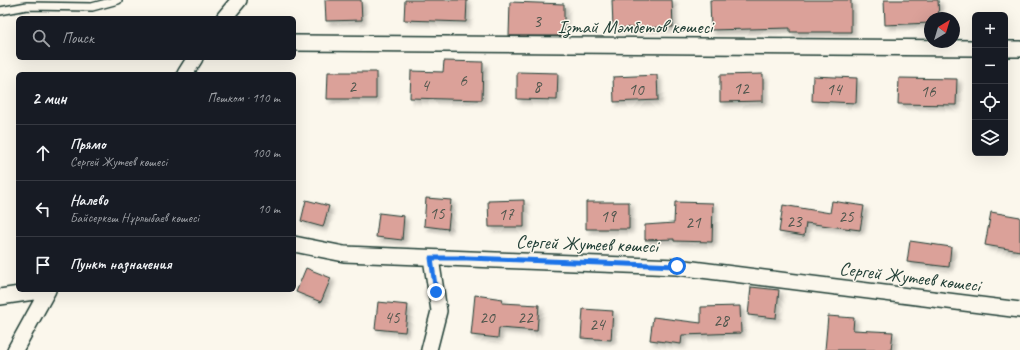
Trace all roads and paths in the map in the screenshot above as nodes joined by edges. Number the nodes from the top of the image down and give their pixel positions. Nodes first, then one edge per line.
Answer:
1 (118, 0) edge
2 (239, 0) edge
3 (0, 11) edge
4 (226, 16) edge
5 (296, 43) edge
6 (972, 48) edge
7 (1008, 49) edge
8 (1020, 49) edge
9 (194, 60) edge
10 (185, 72) edge
11 (296, 244) edge
12 (431, 258) junction
13 (32, 292) edge
14 (47, 292) edge
15 (1, 296) edge
16 (1020, 310) edge
17 (16, 349) edge
18 (429, 350) edge

1 - 3 lane
2 - 4 street
5 - 6 street, Ізтай Мәмбетов көшесі
7 - 8 street
9 - 10 street
11 - 12 street, Сергей Жутеев көшесі
12 - 16 street, Сергей Жутеев көшесі
12 - 18 street
13 - 15 street
14 - 17 street

